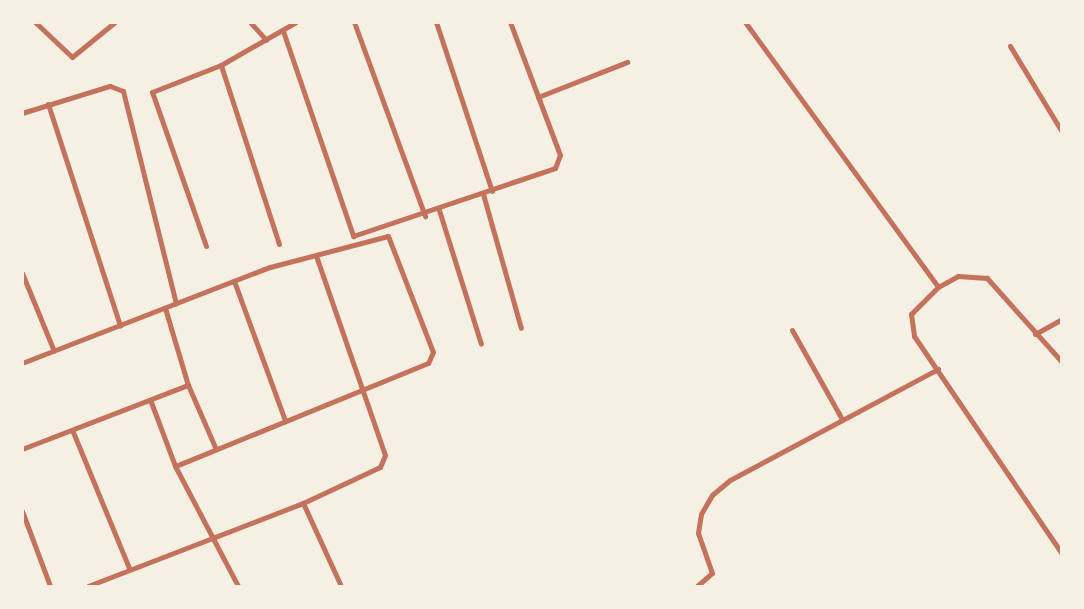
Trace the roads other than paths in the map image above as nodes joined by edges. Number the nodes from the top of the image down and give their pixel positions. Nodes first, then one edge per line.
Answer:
1 (35, 22) edge
2 (115, 22) edge
3 (250, 22) edge
4 (296, 22) edge
5 (354, 22) edge
6 (436, 22) edge
7 (510, 22) edge
8 (745, 22) edge
9 (282, 31) junction
10 (266, 40) junction
11 (1010, 46) dead end
12 (627, 62) dead end
13 (221, 65) junction
14 (538, 97) junction
15 (48, 104) junction
16 (22, 113) edge
17 (1062, 132) edge
18 (492, 191) junction
19 (483, 194) junction
20 (439, 210) junction
21 (425, 216) junction
22 (279, 244) dead end
23 (206, 246) dead end
24 (316, 256) junction
25 (22, 273) edge
26 (234, 281) junction
27 (938, 287) junction
28 (176, 303) junction
29 (165, 308) junction
30 (1062, 319) edge
31 (120, 326) junction
32 (521, 328) dead end
33 (792, 330) dead end
34 (1035, 334) junction
35 (480, 344) dead end
36 (54, 351) junction
37 (1062, 362) edge
38 (22, 363) edge
39 (938, 369) junction
40 (188, 385) junction
41 (359, 392) junction
42 (151, 402) junction
43 (842, 418) junction
44 (284, 420) junction
45 (73, 432) junction
46 (215, 447) junction
47 (22, 449) edge
48 (175, 466) junction
49 (303, 503) junction
50 (22, 511) edge
51 (210, 538) junction
52 (1062, 554) edge
53 (129, 568) junction
54 (50, 586) edge
55 (88, 586) edge
56 (238, 586) edge
57 (341, 586) edge
58 (697, 586) edge

1 - 2 street
3 - 10 street
4 - 9 street
5 - 21 street
6 - 18 street
7 - 14 street
8 - 27 street
9 - 10 street
9 - 21 street
10 - 13 street
11 - 17 street
12 - 14 street
13 - 22 street
13 - 23 street
14 - 18 street
15 - 16 street
15 - 28 street
15 - 31 street
18 - 19 street
19 - 20 street
19 - 32 street
20 - 21 street
20 - 35 street
24 - 26 street
24 - 41 street
24 - 41 street
25 - 36 street
26 - 28 street
26 - 44 street
27 - 34 street
27 - 39 street
28 - 29 street
29 - 31 street
29 - 40 street
30 - 34 street
31 - 36 street
33 - 43 street
34 - 37 street
36 - 38 street
39 - 43 street
39 - 52 street
40 - 42 street
40 - 46 street
41 - 44 street
41 - 49 street
42 - 45 street
42 - 48 street
43 - 58 street
44 - 46 street
45 - 47 street
45 - 53 street
46 - 48 street
48 - 51 street
49 - 51 street
49 - 57 street
50 - 54 street
51 - 53 street
51 - 56 street
53 - 55 street

